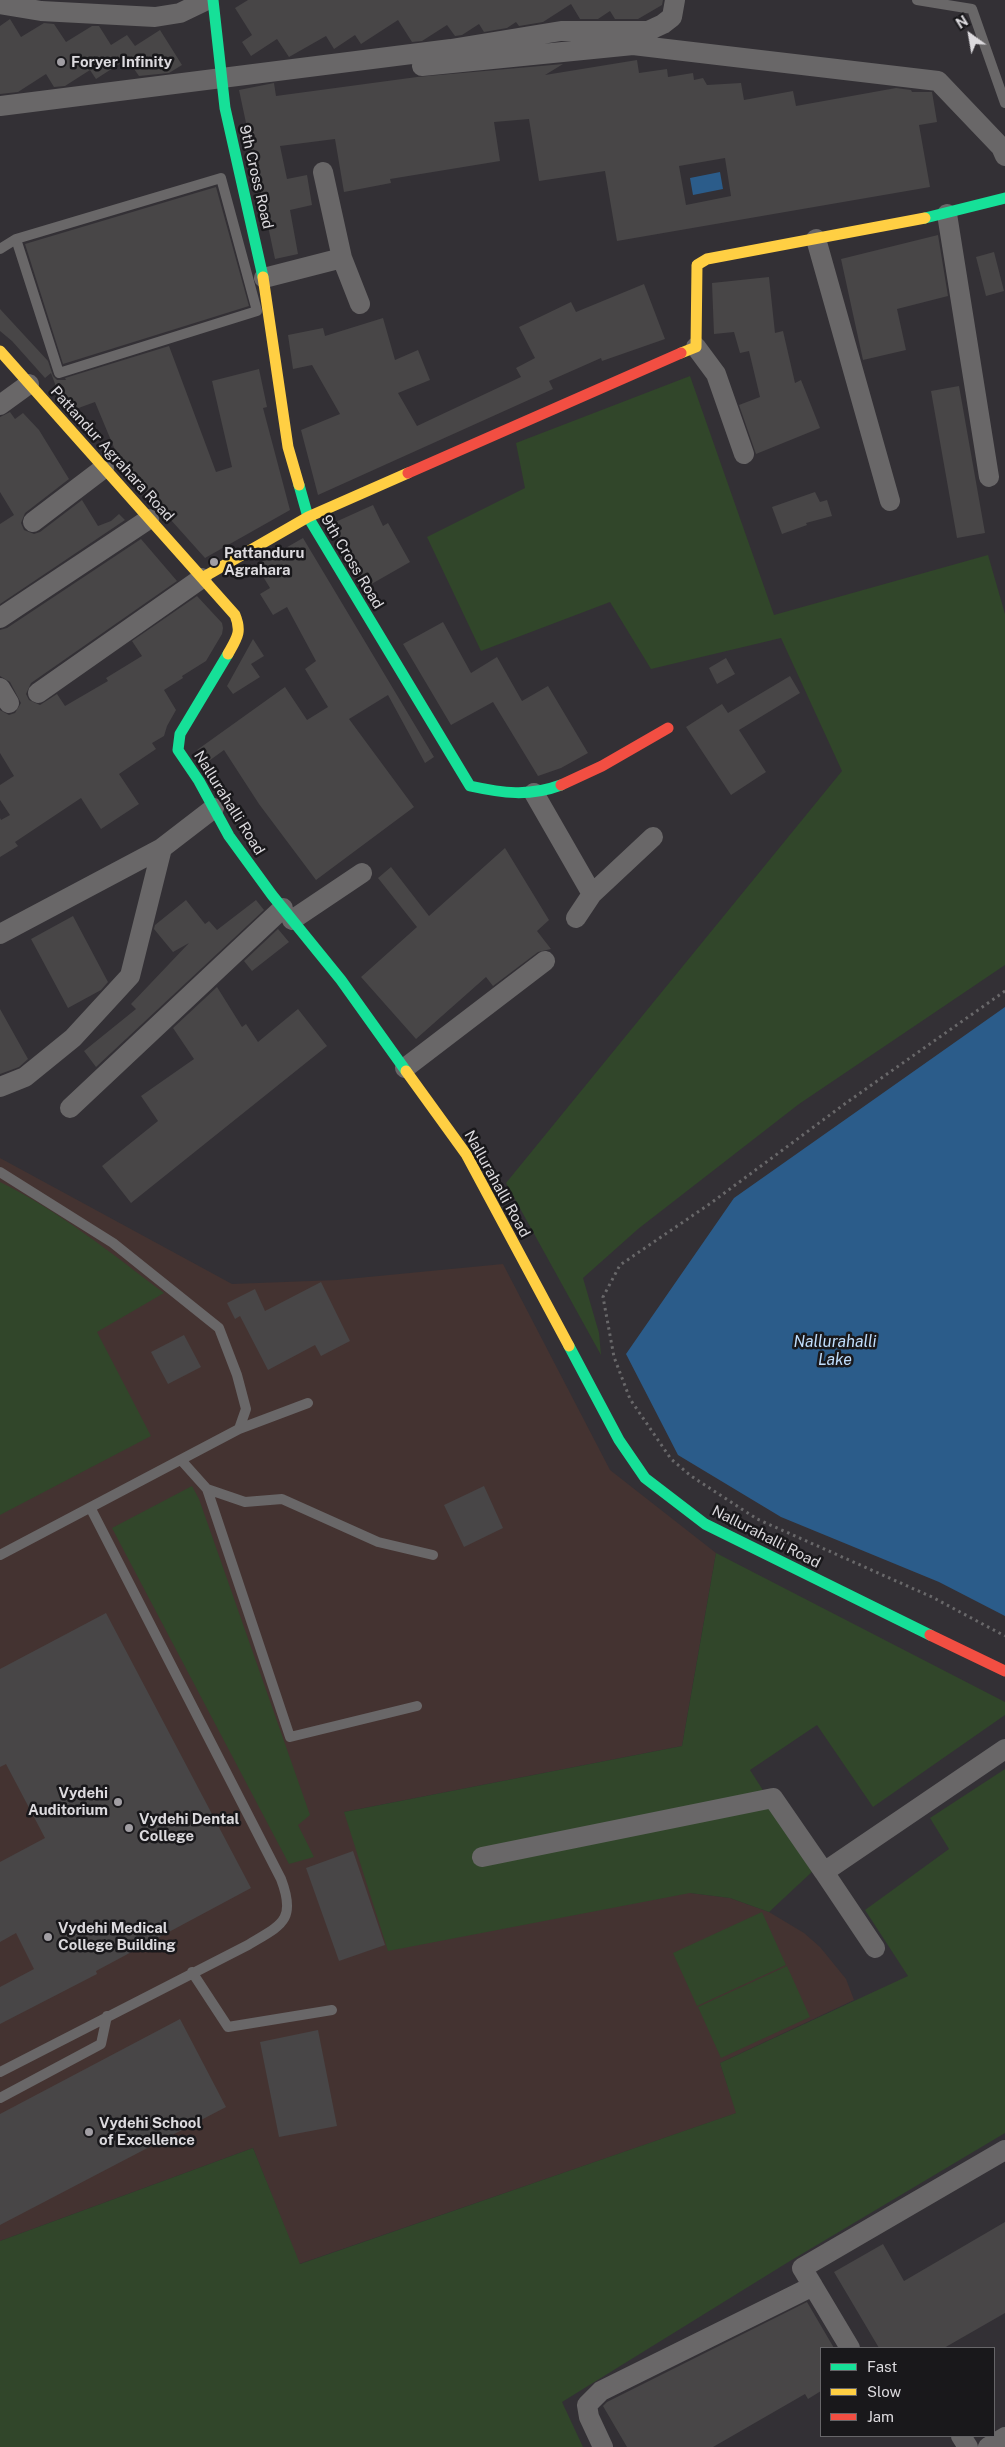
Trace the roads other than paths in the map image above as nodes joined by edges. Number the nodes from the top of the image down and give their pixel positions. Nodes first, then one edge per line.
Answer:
1 (207, 0) edge
2 (212, 0) edge
3 (675, 0) edge
4 (917, 0) edge
5 (0, 4) edge
6 (398, 69) dead end
7 (222, 78) junction
8 (1005, 103) edge
9 (0, 106) edge
10 (1005, 156) edge
11 (324, 172) dead end
12 (1005, 198) edge
13 (948, 214) junction
14 (16, 239) junction
15 (816, 239) junction
16 (0, 249) edge
17 (342, 258) junction
18 (264, 278) junction
19 (360, 304) dead end
20 (696, 347) junction
21 (0, 351) edge
22 (29, 384) junction
23 (0, 405) edge
24 (744, 454) dead end
25 (104, 468) junction
26 (989, 477) dead end
27 (890, 501) dead end
28 (308, 517) junction
29 (149, 519) junction
30 (33, 522) dead end
31 (202, 578) junction
32 (0, 618) edge
33 (38, 693) dead end
34 (668, 728) dead end
35 (534, 793) junction
36 (214, 808) junction
37 (653, 837) dead end
38 (162, 848) junction
39 (362, 873) dead end
40 (592, 894) junction
41 (287, 914) junction
42 (576, 918) dead end
43 (0, 934) edge
44 (545, 961) dead end
45 (405, 1068) junction
46 (0, 1088) edge
47 (70, 1108) dead end
48 (0, 1172) edge
49 (308, 1403) dead end
50 (239, 1429) junction
51 (181, 1460) junction
52 (207, 1488) junction
53 (91, 1509) junction
54 (0, 1555) edge
55 (433, 1555) dead end
56 (1005, 1671) edge
57 (417, 1706) dead end
58 (1005, 1750) edge
59 (482, 1857) dead end
60 (824, 1872) junction
61 (875, 1948) dead end
62 (192, 1972) junction
63 (332, 2010) dead end
64 (108, 2016) junction
65 (0, 2072) edge
66 (0, 2098) edge
67 (1005, 2150) edge
68 (813, 2286) junction
69 (849, 2347) edge
70 (1005, 2437) edge
71 (603, 2447) edge
72 (988, 2447) edge

1 - 5 street
2 - 7 street, 9th Cross Road
3 - 7 street
4 - 8 lane
6 - 10 street
7 - 9 street
7 - 18 street, 9th Cross Road
11 - 17 street
12 - 13 street
13 - 15 street
13 - 26 street
14 - 14 lane
14 - 16 lane
15 - 20 street
15 - 27 street
17 - 18 street
17 - 19 street
18 - 28 street, 9th Cross Road
20 - 24 street
20 - 28 street
21 - 22 street, Pattandur Agrahara Road
22 - 23 street
22 - 25 street, Pattandur Agrahara Road
25 - 29 street, Pattandur Agrahara Road
25 - 30 street
28 - 31 street
28 - 35 street, 9th Cross Road
29 - 31 street, Pattandur Agrahara Road
29 - 32 street
31 - 33 street
31 - 36 street, Nallurahalli Road
34 - 35 street, 9th Cross Road
35 - 40 street
36 - 38 street
36 - 41 street, Nallurahalli Road
37 - 40 street
38 - 43 street
38 - 46 street
39 - 41 street
40 - 42 street
41 - 45 street, Nallurahalli Road
41 - 47 street
44 - 45 street
45 - 56 street, Nallurahalli Road
48 - 50 lane
49 - 50 lane
50 - 51 lane
51 - 52 lane
51 - 53 lane
52 - 55 lane
52 - 57 lane
53 - 54 lane
53 - 62 lane
58 - 60 street
59 - 60 street
60 - 61 street
62 - 63 lane
62 - 64 lane
64 - 65 lane
64 - 66 lane
67 - 68 street
68 - 69 street
68 - 71 street
70 - 72 street

